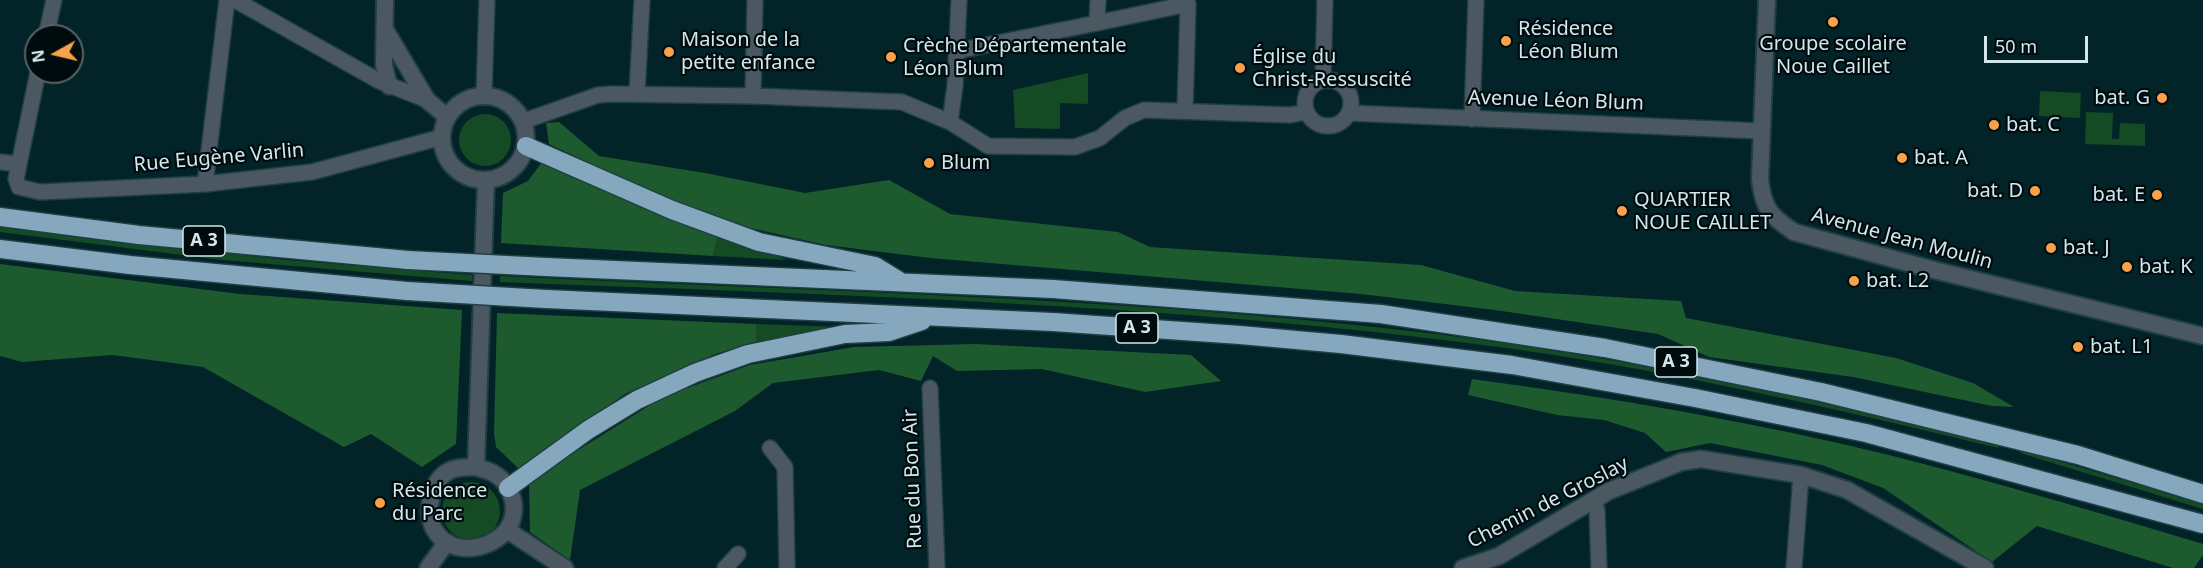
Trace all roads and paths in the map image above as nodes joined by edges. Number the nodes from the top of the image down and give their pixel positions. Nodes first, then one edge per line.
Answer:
1 (54, 0) edge
2 (227, 0) edge
3 (235, 0) edge
4 (385, 0) edge
5 (487, 0) edge
6 (642, 0) edge
7 (755, 0) edge
8 (959, 0) edge
9 (1098, 0) edge
10 (1325, 0) edge
11 (1476, 0) edge
12 (1767, 0) edge
13 (1097, 23) junction
14 (49, 24) edge
15 (386, 31) junction
16 (957, 51) junction
17 (384, 65) junction
18 (357, 69) junction
19 (1323, 80) junction
20 (35, 84) edge
21 (389, 86) junction
22 (637, 93) junction
23 (484, 95) junction
24 (753, 96) junction
25 (427, 100) junction
26 (1185, 110) junction
27 (1306, 112) junction
28 (1350, 113) junction
29 (447, 117) junction
30 (1472, 119) junction
31 (524, 121) junction
32 (950, 122) junction
33 (1761, 131) junction
34 (442, 137) junction
35 (526, 146) junction
36 (0, 162) edge
37 (18, 164) junction
38 (486, 180) junction
39 (205, 184) junction
40 (0, 217) edge
41 (0, 249) edge
42 (903, 283) junction
43 (933, 318) junction
44 (2203, 336) edge
45 (930, 388) dead end
46 (770, 448) dead end
47 (476, 467) junction
48 (1801, 474) junction
49 (508, 488) junction
50 (2203, 494) edge
51 (1594, 501) junction
52 (2203, 524) edge
53 (507, 530) junction
54 (447, 542) junction
55 (738, 554) dead end
56 (1960, 562) edge
57 (428, 568) edge
58 (565, 568) edge
59 (724, 568) edge
60 (787, 568) edge
61 (937, 568) edge
62 (1463, 568) edge
63 (1599, 568) edge
64 (1794, 568) edge
65 (1985, 568) edge

1 - 14 street
2 - 39 street
3 - 18 street
4 - 15 street
5 - 23 street
6 - 22 street
7 - 24 street
8 - 16 street
9 - 13 street
10 - 19 street
11 - 30 street
12 - 33 street, Avenue Jean Moulin
13 - 16 street
13 - 26 street
15 - 17 street
15 - 25 street
16 - 32 street
17 - 18 street
17 - 21 street
18 - 21 street
19 - 27 street
19 - 28 street
20 - 37 street
21 - 25 street
22 - 24 street
22 - 31 street
23 - 29 street
23 - 31 street
24 - 32 street
25 - 29 street
26 - 27 street
26 - 32 street
27 - 28 street, Avenue Léon Blum
28 - 30 street, Avenue Léon Blum
29 - 34 street
30 - 33 street, Avenue Léon Blum
31 - 35 street
33 - 44 street, Avenue Jean Moulin
34 - 38 street
34 - 39 street, Rue Eugène Varlin
35 - 38 street
35 - 42 highway
36 - 37 street
37 - 39 street, Rue Eugène Varlin
38 - 47 street
40 - 42 highway, A 3, bridge
41 - 43 highway, A 3, bridge
42 - 50 highway, A 3
43 - 49 highway
43 - 52 highway, A 3
45 - 61 street, Rue du Bon Air
46 - 60 street
47 - 49 street
47 - 54 street
48 - 51 street, Chemin de Groslay
48 - 56 street, Chemin de Groslay
48 - 64 street
49 - 53 street
51 - 62 street, Chemin de Groslay
51 - 63 street
53 - 54 street
53 - 58 street
54 - 57 street
55 - 59 street
56 - 65 street, Chemin de Groslay

